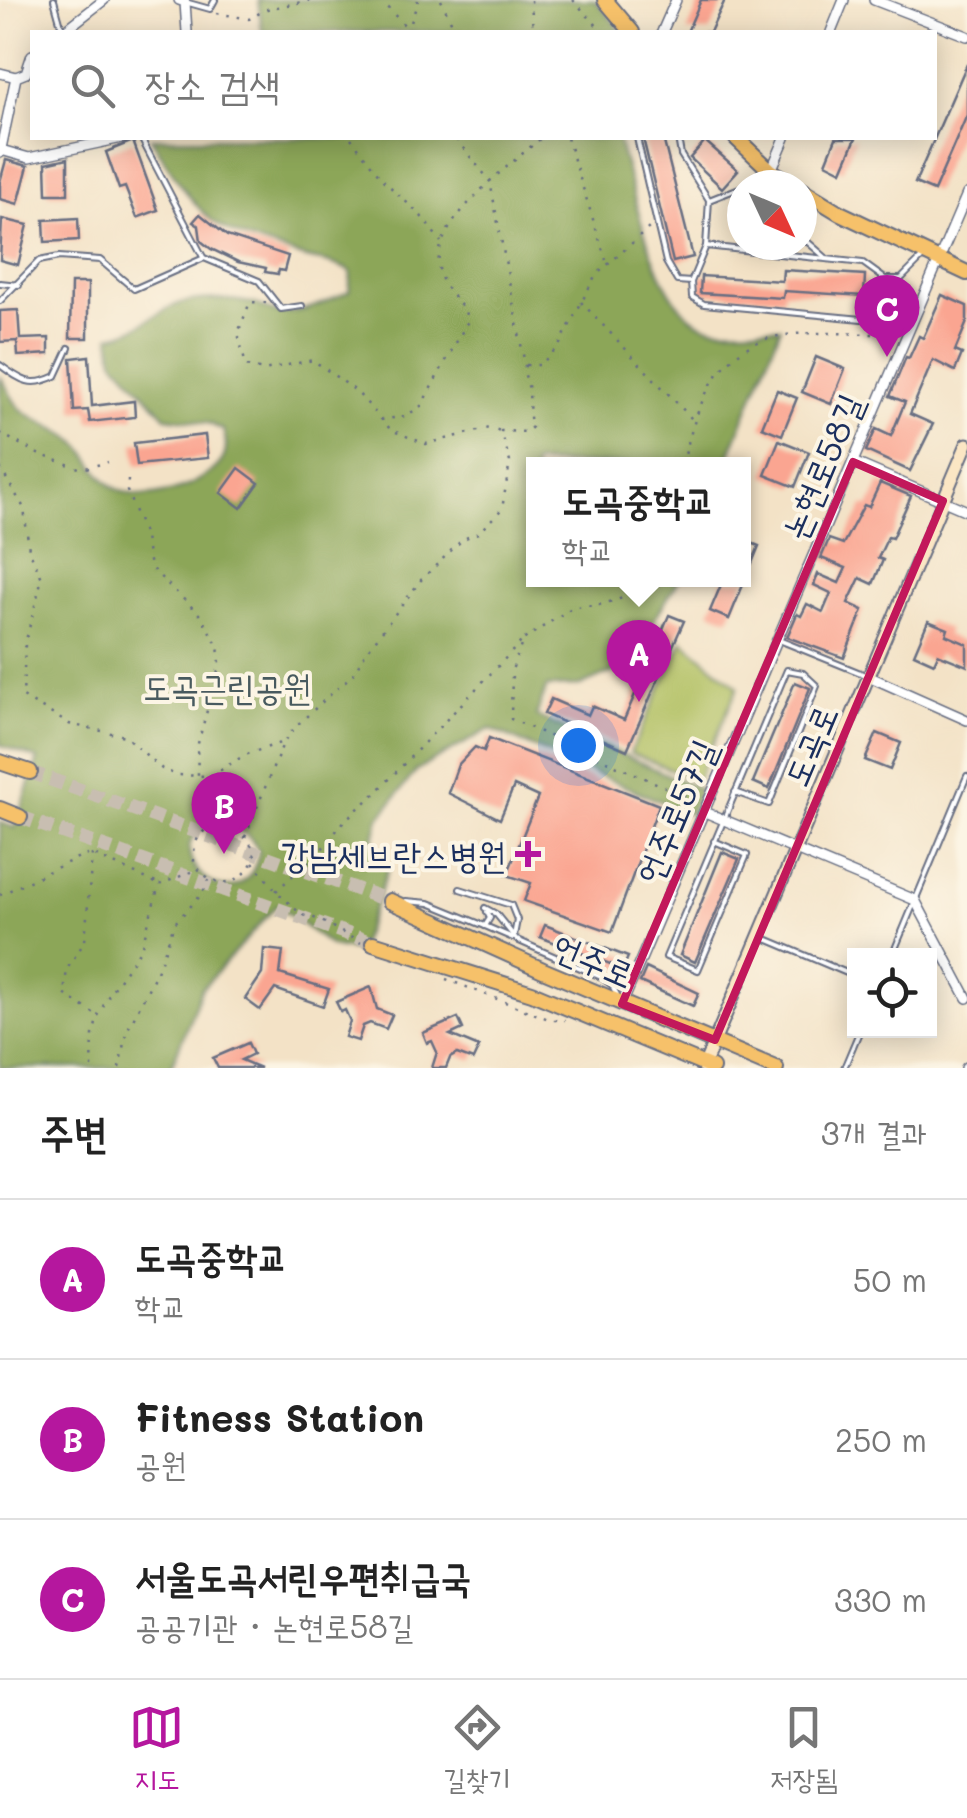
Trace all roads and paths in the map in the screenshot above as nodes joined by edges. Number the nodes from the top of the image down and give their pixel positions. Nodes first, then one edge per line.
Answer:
1 (54, 0) edge
2 (104, 0) edge
3 (214, 0) edge
4 (312, 0) edge
5 (380, 0) edge
6 (418, 0) edge
7 (441, 0) edge
8 (531, 0) edge
9 (573, 0) edge
10 (605, 0) edge
11 (676, 0) edge
12 (844, 0) edge
13 (874, 0) edge
14 (182, 1) edge
15 (210, 10) junction
16 (62, 30) edge
17 (66, 30) edge
18 (187, 30) edge
19 (408, 30) edge
20 (409, 30) edge
21 (452, 30) edge
22 (533, 30) edge
23 (601, 30) edge
24 (630, 30) edge
25 (663, 30) edge
26 (831, 30) edge
27 (967, 36) edge
28 (0, 73) edge
29 (25, 75) edge
30 (66, 140) edge
31 (113, 140) edge
32 (141, 140) edge
33 (352, 140) edge
34 (457, 140) edge
35 (539, 140) edge
36 (568, 140) edge
37 (637, 140) edge
38 (678, 140) edge
39 (738, 140) edge
40 (784, 140) edge
41 (68, 150) junction
42 (1, 152) edge
43 (770, 170) edge
44 (771, 170) edge
45 (490, 180) junction
46 (727, 193) edge
47 (967, 194) edge
48 (817, 198) edge
49 (708, 200) junction
50 (654, 212) junction
51 (442, 243) junction
52 (706, 246) junction
53 (817, 250) edge
54 (932, 257) junction
55 (204, 258) junction
56 (827, 259) junction
57 (606, 263) junction
58 (967, 273) edge
59 (900, 279) junction
60 (691, 282) junction
61 (0, 283) edge
62 (19, 285) junction
63 (0, 301) edge
64 (580, 301) junction
65 (277, 304) junction
66 (302, 306) dead end
67 (906, 334) junction
68 (69, 348) dead end
69 (0, 365) edge
70 (525, 365) junction
71 (381, 420) junction
72 (693, 420) junction
73 (501, 431) junction
74 (0, 433) edge
75 (967, 444) edge
76 (685, 457) edge
77 (108, 462) dead end
78 (853, 462) junction
79 (0, 468) edge
80 (128, 480) dead end
81 (943, 501) junction
82 (967, 511) edge
83 (639, 587) edge
84 (523, 640) junction
85 (778, 640) junction
86 (868, 676) junction
87 (967, 720) edge
88 (284, 742) junction
89 (0, 762) edge
90 (30, 772) tunnel mouth
91 (198, 776) junction
92 (967, 776) edge
93 (735, 792) junction
94 (0, 808) edge
95 (705, 812) junction
96 (20, 818) tunnel mouth
97 (722, 820) junction
98 (245, 837) junction
99 (714, 841) junction
100 (794, 850) junction
101 (92, 854) junction
102 (198, 869) junction
103 (209, 880) junction
104 (159, 885) junction
105 (460, 889) dead end
106 (276, 891) dead end
107 (0, 895) edge
108 (915, 900) junction
109 (390, 901) joint
110 (485, 926) junction
111 (760, 936) junction
112 (515, 938) junction
113 (373, 943) tunnel mouth
114 (895, 948) edge
115 (847, 973) edge
116 (967, 998) edge
117 (622, 1004) junction
118 (98, 1016) junction
119 (857, 1038) edge
120 (715, 1040) junction
121 (706, 1067) edge
122 (92, 1068) edge
123 (119, 1068) edge
124 (776, 1068) edge
125 (844, 1068) edge

1 - 16 lane
2 - 17 street
3 - 15 lane
4 - 15 path
5 - 19 path
6 - 20 path
7 - 21 path
8 - 22 path
9 - 23 path
10 - 24 main road
11 - 25 street
12 - 26 street
13 - 27 street
14 - 15 lane
14 - 18 street
28 - 29 street
29 - 42 street
30 - 41 street
31 - 41 street
32 - 55 lane
33 - 51 path
34 - 45 path
35 - 45 path
36 - 57 path
37 - 50 lane
38 - 49 lane
39 - 43 main road
40 - 44 street
41 - 42 street
45 - 51 path
45 - 70 path
46 - 49 lane
47 - 54 street, 논현로58길
48 - 54 main road
49 - 52 lane
50 - 57 path
50 - 60 lane
51 - 71 path
52 - 56 lane
52 - 60 lane
53 - 56 lane
54 - 58 main road
54 - 59 lane
54 - 67 street, 논현로58길
55 - 62 lane
55 - 65 lane
56 - 59 lane
57 - 64 path
59 - 60 lane
61 - 62 lane
62 - 63 lane
64 - 70 path
64 - 72 path
65 - 66 lane
65 - 71 path
67 - 72 path
67 - 78 street, 논현로58길
68 - 69 lane
70 - 73 path
71 - 73 path
72 - 76 path
73 - 88 path
74 - 77 path
75 - 81 main road, 도곡로
78 - 81 street
78 - 85 street, 논현로58길
79 - 91 path
80 - 91 path
81 - 82 street
81 - 86 main road, 도곡로
83 - 84 path
84 - 95 path
84 - 106 path
85 - 86 lane
85 - 95 street, 언주로57길
86 - 87 street
86 - 100 main road, 도곡로
88 - 91 path
88 - 98 path
89 - 90 main road
92 - 108 lane
93 - 93 lane
93 - 97 lane
94 - 96 main road
95 - 97 street
95 - 117 street, 언주로57길
97 - 99 lane
97 - 100 street
98 - 102 path
98 - 103 path
99 - 99 lane
100 - 108 street
100 - 111 main road, 도곡로
101 - 104 path
101 - 107 path
101 - 118 path
102 - 103 path
102 - 104 path
103 - 123 path
104 - 118 path
105 - 112 lane
108 - 114 lane
108 - 116 street
109 - 110 lane
109 - 117 main road, 언주로
110 - 112 lane
110 - 112 lane
111 - 115 lane
111 - 120 main road, 도곡로
112 - 117 lane
113 - 121 main road, 언주로
117 - 120 main road, 언주로
118 - 122 path
119 - 125 lane
120 - 121 main road, 도곡로
120 - 124 main road, 언주로

